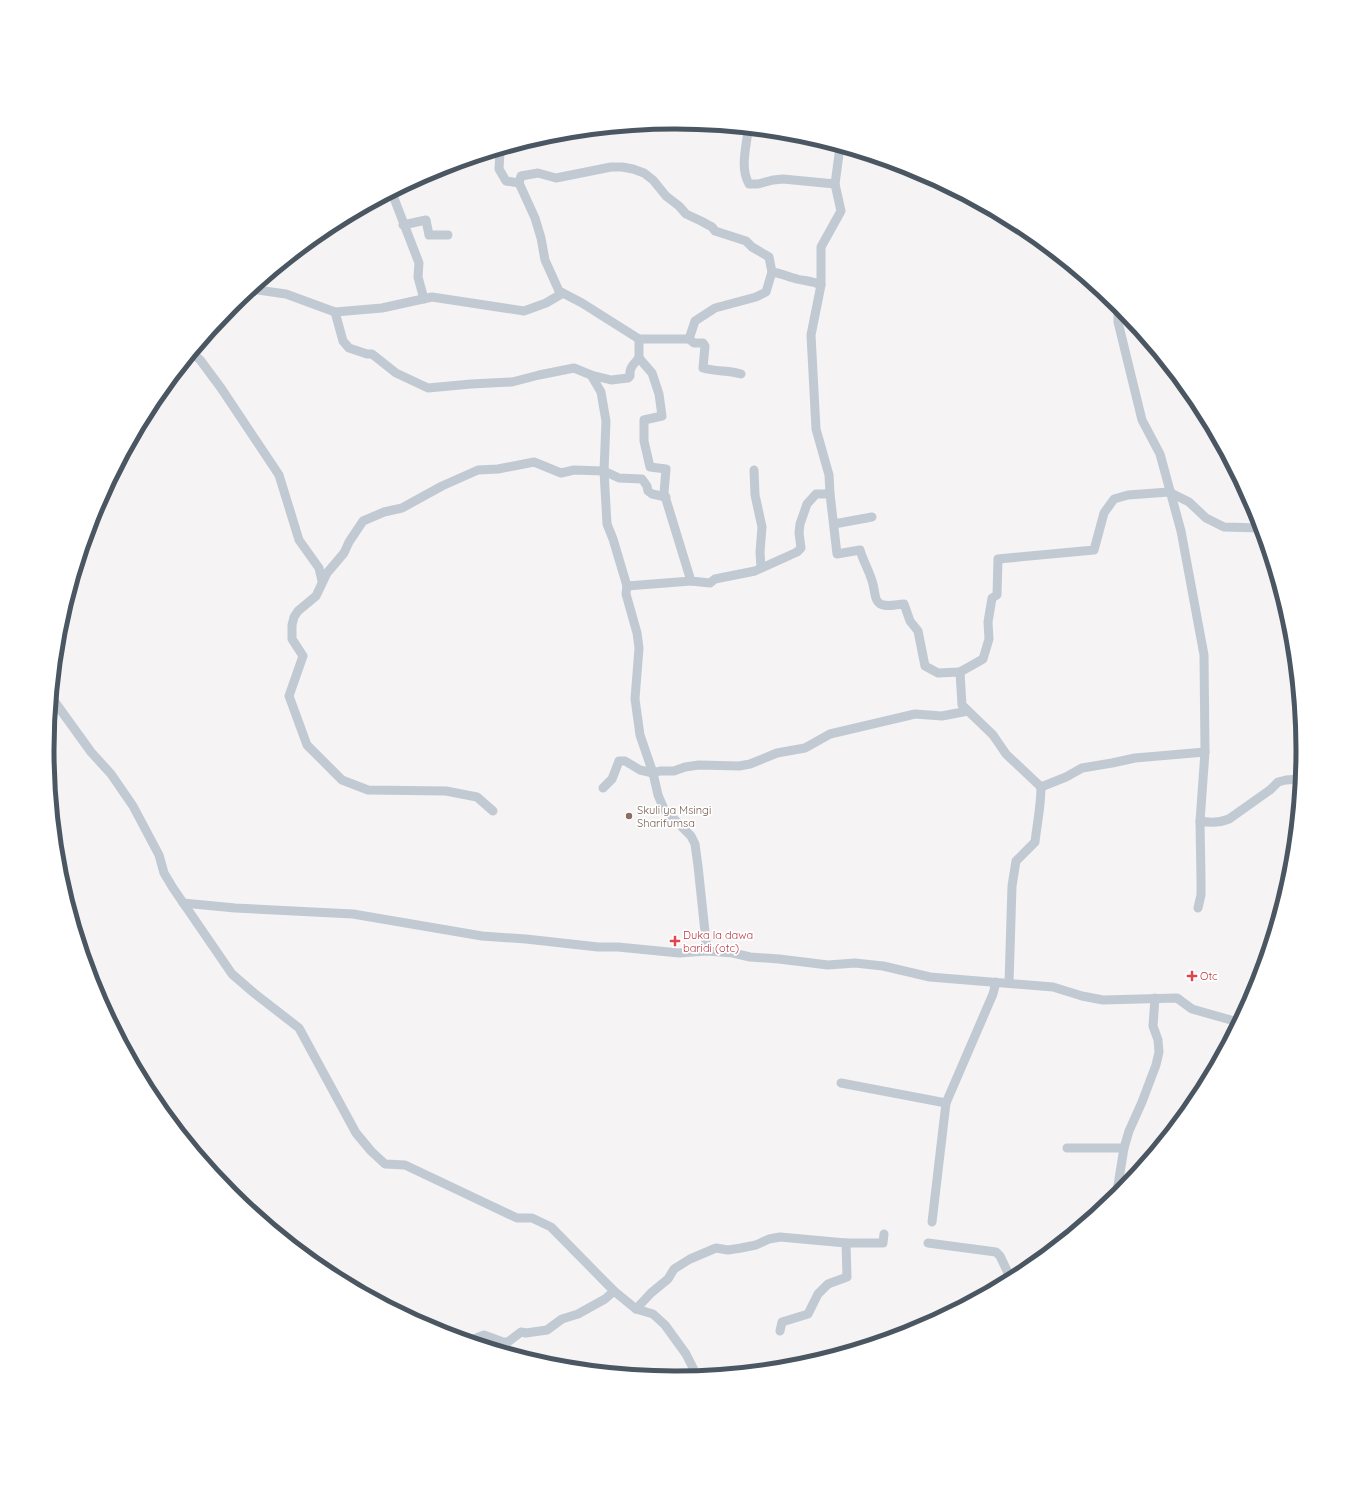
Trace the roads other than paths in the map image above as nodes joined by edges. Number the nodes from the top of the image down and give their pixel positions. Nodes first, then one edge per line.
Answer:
1 (748, 133) edge
2 (839, 151) edge
3 (500, 154) edge
4 (519, 183) junction
5 (835, 184) junction
6 (393, 197) edge
7 (403, 225) junction
8 (448, 235) dead end
9 (772, 272) junction
10 (821, 285) junction
11 (258, 290) edge
12 (563, 293) junction
13 (424, 299) junction
14 (334, 312) junction
15 (1118, 315) edge
16 (639, 338) junction
17 (689, 339) junction
18 (196, 356) edge
19 (639, 358) junction
20 (741, 374) dead end
21 (591, 375) junction
22 (754, 470) dead end
23 (604, 471) junction
24 (1169, 492) junction
25 (830, 494) junction
26 (666, 497) junction
27 (872, 517) dead end
28 (834, 524) junction
29 (1255, 528) edge
30 (761, 568) junction
31 (322, 581) junction
32 (691, 581) junction
33 (627, 586) junction
34 (960, 672) junction
35 (56, 703) edge
36 (968, 711) junction
37 (1205, 752) junction
38 (653, 773) junction
39 (1295, 779) edge
40 (1041, 787) junction
41 (603, 788) dead end
42 (493, 811) dead end
43 (1200, 820) junction
44 (183, 903) junction
45 (1198, 908) dead end
46 (707, 951) junction
47 (996, 982) junction
48 (1009, 983) junction
49 (1155, 998) junction
50 (1234, 1021) edge
51 (841, 1083) dead end
52 (946, 1103) junction
53 (1067, 1148) dead end
54 (1124, 1148) junction
55 (1118, 1184) edge
56 (932, 1222) dead end
57 (884, 1234) dead end
58 (846, 1243) junction
59 (928, 1243) dead end
60 (1008, 1273) edge
61 (614, 1291) junction
62 (636, 1309) junction
63 (780, 1331) dead end
64 (475, 1338) edge
65 (694, 1371) edge

1 - 5 street
2 - 5 street
3 - 4 street
4 - 9 street
4 - 12 street
5 - 10 street
6 - 7 street
7 - 8 street
7 - 13 street
9 - 10 street
9 - 17 street
10 - 25 street
11 - 14 street
12 - 13 street
12 - 16 street
13 - 14 street
14 - 21 street
15 - 24 street
16 - 17 street
16 - 19 street
17 - 20 street
18 - 31 street
19 - 21 street
19 - 26 street
21 - 23 street
22 - 30 street
23 - 26 street
23 - 31 street
23 - 33 street
24 - 29 street
24 - 34 street
24 - 37 street
25 - 28 street
25 - 30 street
26 - 32 street
27 - 28 street
28 - 34 street
30 - 32 street
31 - 42 street
32 - 33 street
33 - 38 street
34 - 36 street
35 - 44 street
36 - 38 street
36 - 40 street
37 - 40 street
37 - 43 street
38 - 41 street
38 - 46 street
39 - 43 street
40 - 48 street
43 - 45 street
44 - 46 street
44 - 61 street
46 - 47 street
47 - 48 street
47 - 52 street
48 - 49 street
49 - 50 street
49 - 54 street
51 - 52 street
52 - 56 street
53 - 54 street
54 - 55 street
57 - 58 street
58 - 62 street
58 - 63 street
59 - 60 street
61 - 62 street
61 - 64 street
62 - 65 street

